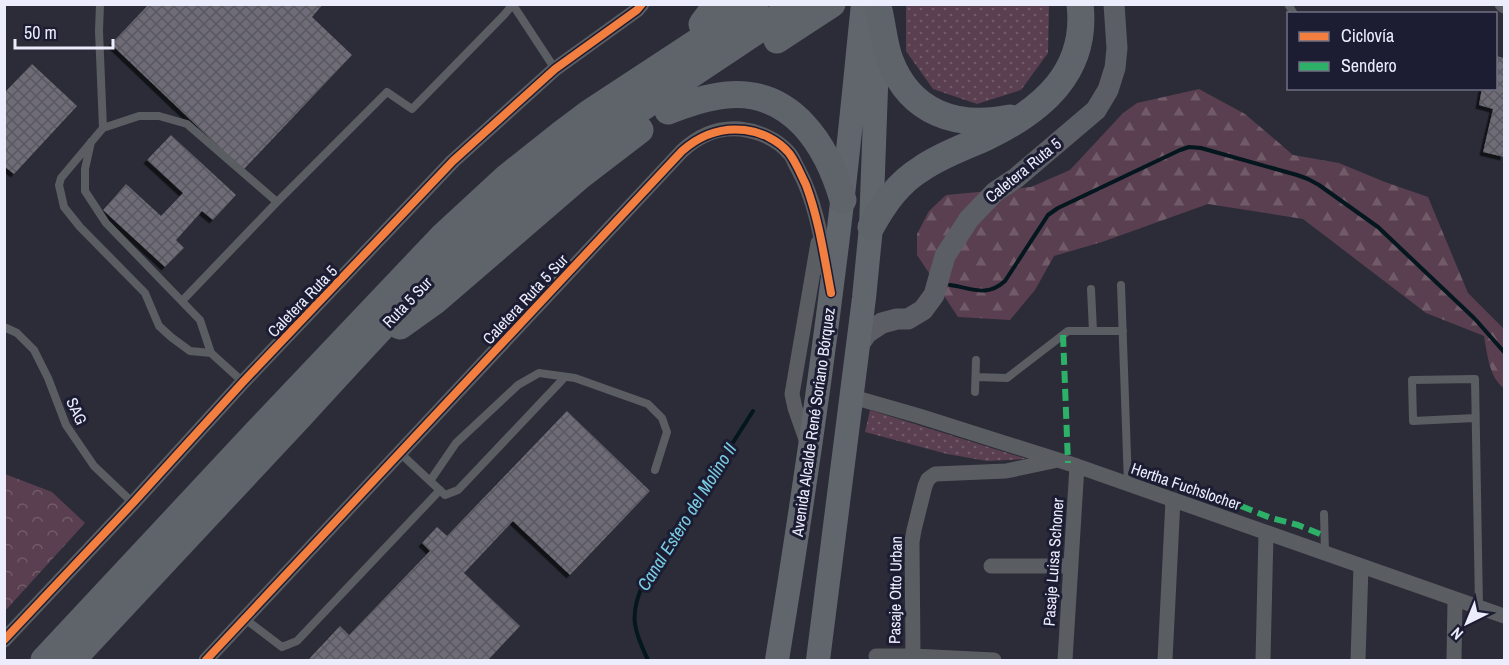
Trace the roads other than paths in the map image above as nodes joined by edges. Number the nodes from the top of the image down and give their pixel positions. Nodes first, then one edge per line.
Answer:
1 (100, 4) edge
2 (642, 4) edge
3 (728, 4) edge
4 (755, 4) edge
5 (1114, 4) edge
6 (513, 5) edge
7 (874, 6) edge
8 (815, 8) edge
9 (1079, 9) edge
10 (709, 14) edge
11 (555, 69) junction
12 (1034, 109) junction
13 (668, 111) junction
14 (589, 113) junction
15 (103, 128) junction
16 (91, 141) junction
17 (843, 200) junction
18 (277, 202) junction
19 (871, 227) junction
20 (820, 231) junction
21 (1121, 285) dead end
22 (1091, 289) dead end
23 (831, 293) junction
24 (864, 298) junction
25 (182, 301) junction
26 (897, 319) junction
27 (4, 327) edge
28 (1093, 331) junction
29 (1123, 331) junction
30 (859, 344) junction
31 (363, 347) junction
32 (211, 352) junction
33 (976, 360) dead end
34 (565, 377) junction
35 (976, 377) junction
36 (243, 382) junction
37 (975, 392) dead end
38 (853, 397) junction
39 (1475, 418) junction
40 (810, 448) junction
41 (400, 453) junction
42 (1058, 460) junction
43 (1077, 466) junction
44 (655, 470) dead end
45 (430, 481) junction
46 (1128, 484) junction
47 (440, 490) junction
48 (1173, 500) junction
49 (134, 503) junction
50 (1324, 514) dead end
51 (1266, 532) junction
52 (1325, 554) junction
53 (991, 566) dead end
54 (1071, 566) junction
55 (1361, 566) junction
56 (1455, 599) junction
57 (1479, 607) junction
58 (1504, 616) edge
59 (245, 619) junction
60 (4, 640) edge
61 (876, 656) dead end
62 (913, 656) junction
63 (44, 660) edge
64 (72, 660) edge
65 (206, 660) edge
66 (777, 660) edge
67 (818, 660) edge
68 (994, 660) edge
69 (1065, 660) edge
70 (1165, 660) edge
71 (1263, 660) edge
72 (1358, 660) edge
73 (1454, 660) edge

1 - 15 lane
2 - 11 street, Caletera Ruta 5
3 - 10 highway
4 - 14 highway, Ruta 5 Sur
5 - 26 street, Caletera Ruta 5
6 - 11 lane
6 - 18 lane
7 - 12 highway
7 - 17 main road, Avenida Alcalde René Soriano Bórquez
7 - 19 main road, Avenida Alcalde René Soriano Bórquez
8 - 13 highway
8 - 31 highway, Ruta 5 Sur
9 - 12 highway
10 - 14 highway
11 - 36 street, Caletera Ruta 5
12 - 19 highway
13 - 17 highway
13 - 31 highway
14 - 63 highway, Ruta 5 Sur
15 - 16 lane
15 - 18 lane
16 - 25 lane
16 - 32 lane
17 - 23 main road, Avenida Alcalde René Soriano Bórquez
18 - 25 lane
19 - 24 main road, Avenida Alcalde René Soriano Bórquez
20 - 23 street, Caletera Ruta 5 Sur
20 - 40 street, Caletera Ruta 5 Sur
20 - 41 street, Caletera Ruta 5 Sur
21 - 29 lane
22 - 28 lane
23 - 38 main road
23 - 40 main road, Avenida Alcalde René Soriano Bórquez
24 - 26 street
24 - 30 main road, Avenida Alcalde René Soriano Bórquez
25 - 32 lane
26 - 30 street, Caletera Ruta 5
27 - 49 lane, SAG
28 - 29 lane
28 - 35 lane
29 - 46 lane
30 - 38 main road, Avenida Alcalde René Soriano Bórquez
31 - 64 highway, Ruta 5 Sur
32 - 36 lane
33 - 35 lane
34 - 44 lane
34 - 45 lane
34 - 47 lane
35 - 37 lane
36 - 49 street, Caletera Ruta 5
38 - 42 street, Hertha Fuchslocher
38 - 67 main road, Avenida Alcalde René Soriano Bórquez
39 - 39 lane
39 - 57 lane
40 - 66 main road, Avenida Alcalde René Soriano Bórquez
41 - 45 lane
41 - 59 street, Caletera Ruta 5 Sur
42 - 43 street, Hertha Fuchslocher
42 - 62 street, Pasaje Otto Urban
43 - 46 street, Hertha Fuchslocher
43 - 54 street, Pasaje Luisa Schoner
45 - 47 lane
46 - 48 street, Hertha Fuchslocher
47 - 59 lane
48 - 51 street, Hertha Fuchslocher
48 - 70 street
49 - 60 street, Caletera Ruta 5
50 - 52 lane
51 - 52 street, Hertha Fuchslocher
51 - 71 street
52 - 55 street, Hertha Fuchslocher
53 - 54 street
54 - 69 street, Pasaje Luisa Schoner
55 - 56 street, Hertha Fuchslocher
55 - 72 street
56 - 57 street, Hertha Fuchslocher
56 - 73 street
57 - 58 street, Hertha Fuchslocher
59 - 65 street, Caletera Ruta 5 Sur
61 - 62 street
62 - 68 street

